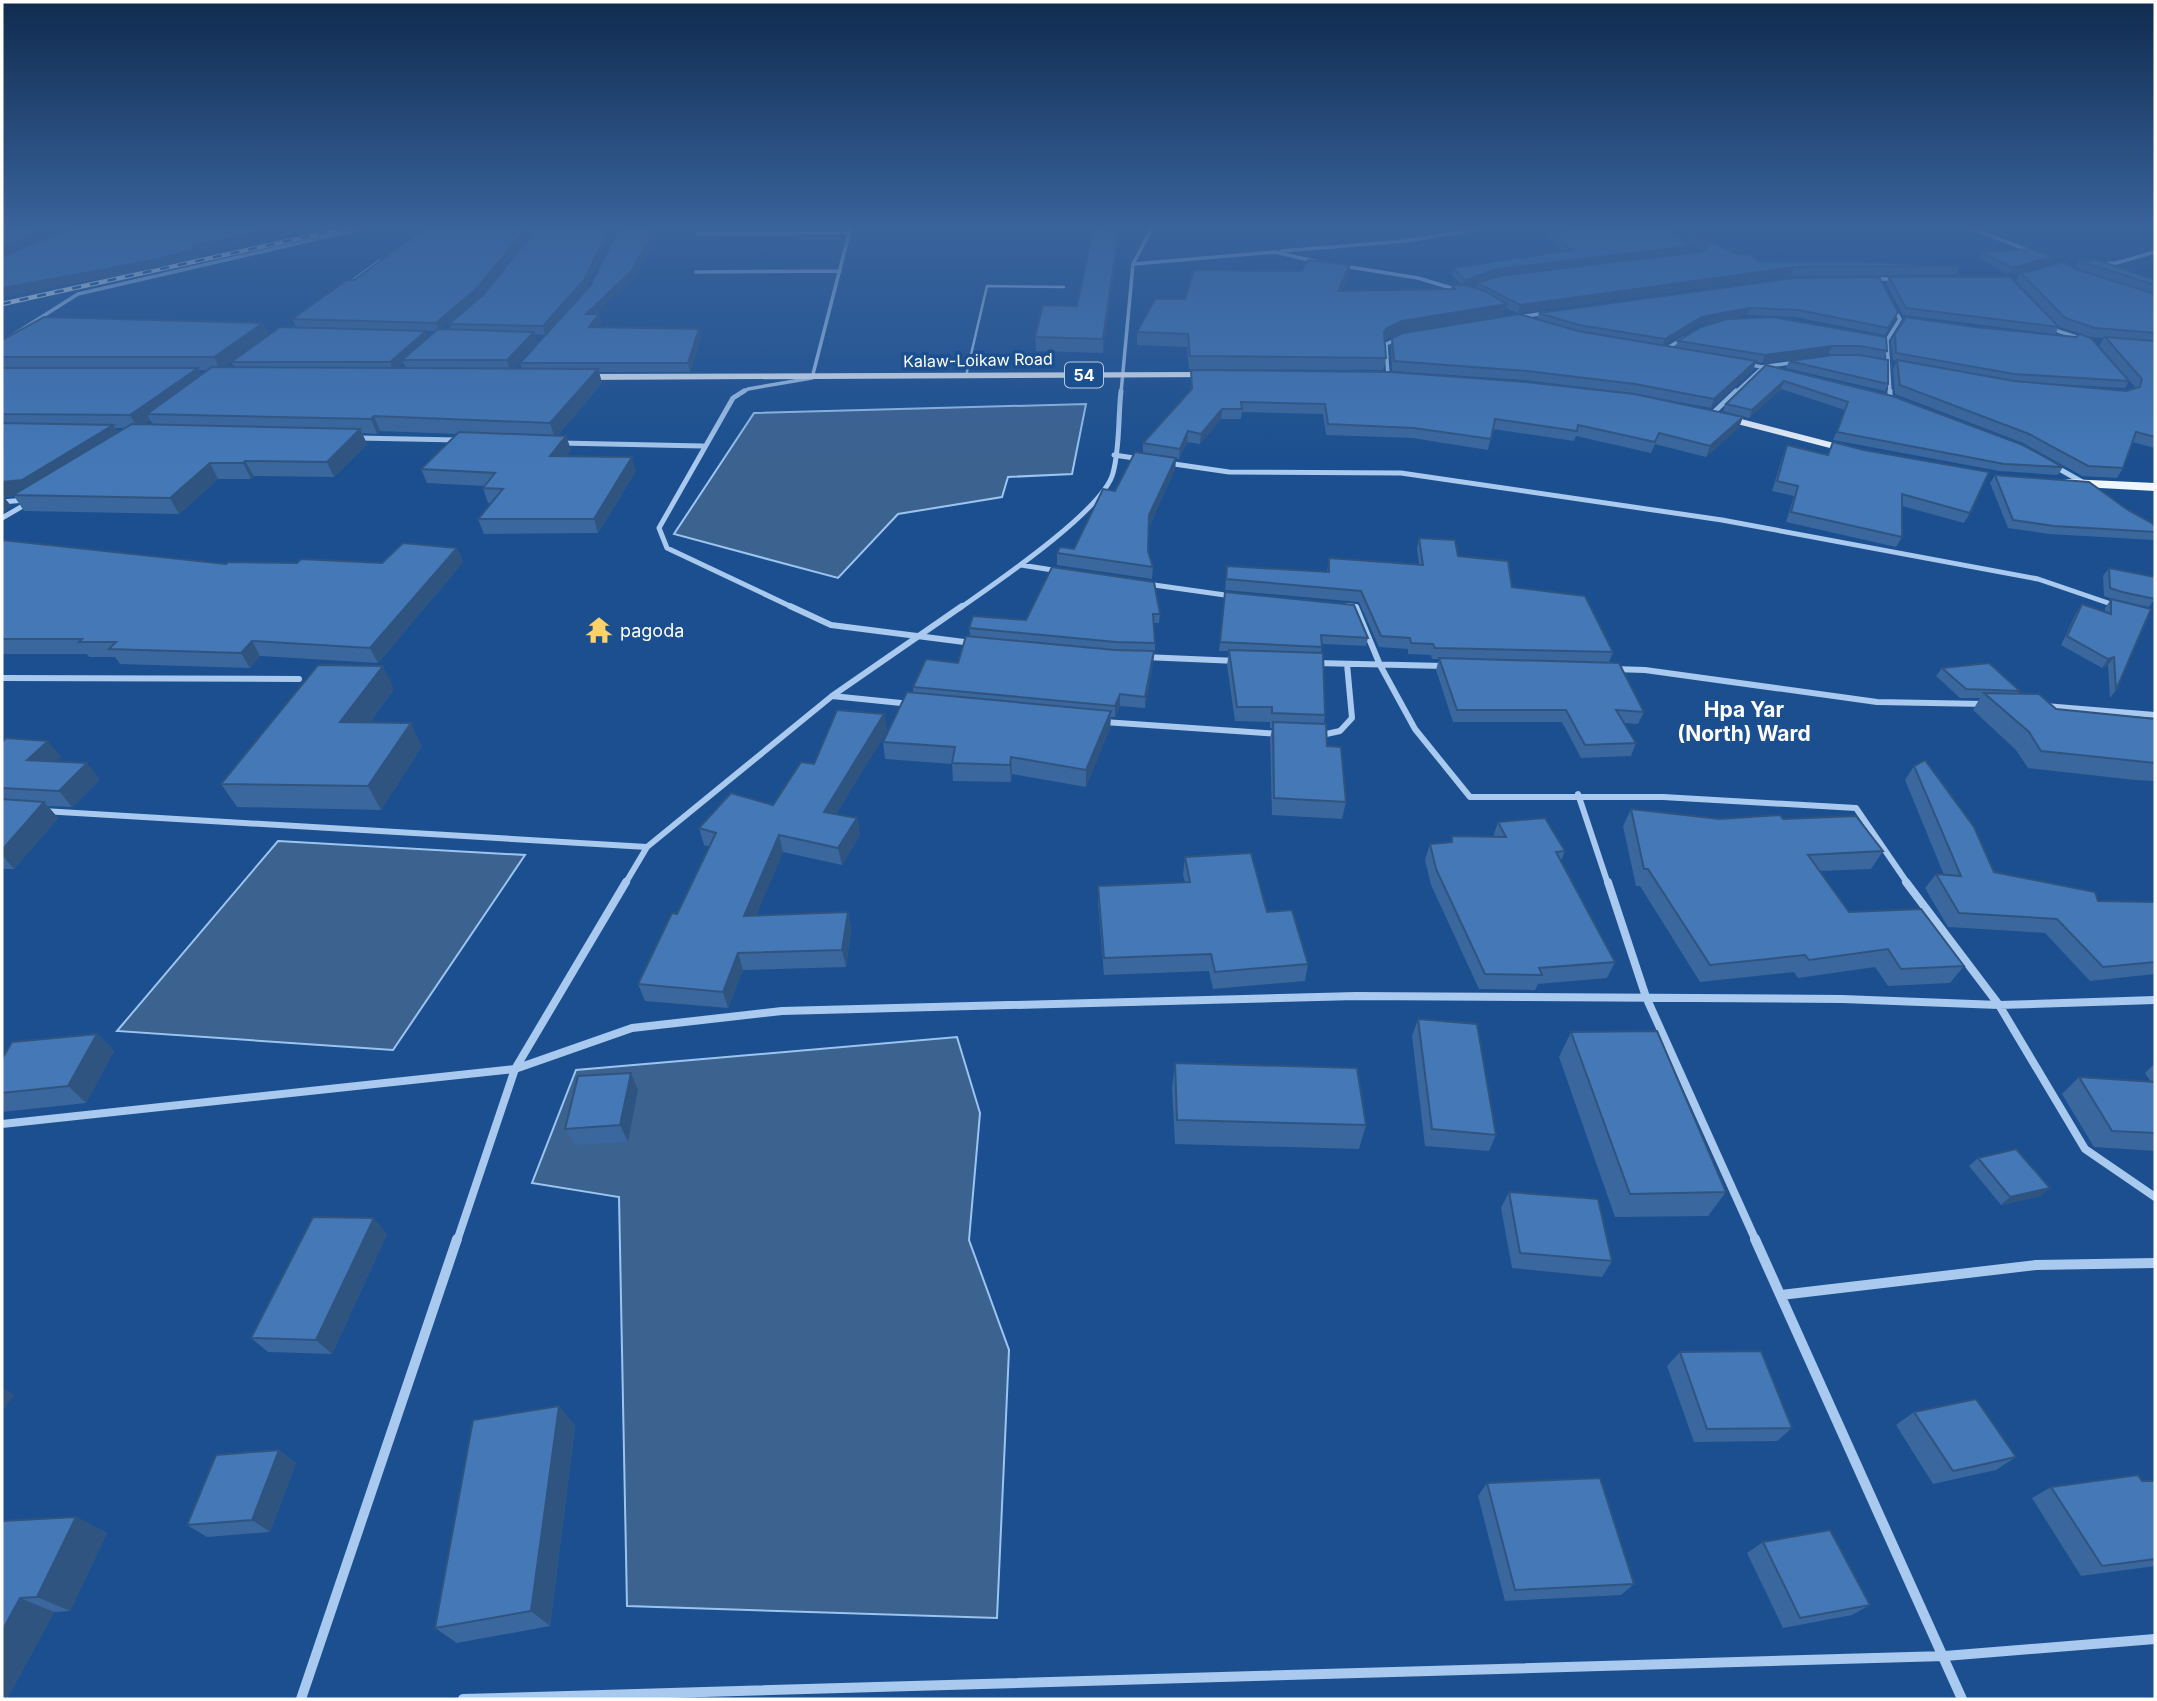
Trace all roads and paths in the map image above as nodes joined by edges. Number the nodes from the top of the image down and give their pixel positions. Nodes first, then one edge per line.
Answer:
1 (60, 305) edge
2 (831, 305) edge
3 (982, 305) edge
4 (1129, 305) edge
5 (1893, 305) edge
6 (1558, 312) edge
7 (1900, 318) junction
8 (1912, 320) edge
9 (1529, 321) edge
10 (2050, 322) edge
11 (31, 324) junction
12 (44, 324) edge
13 (1692, 334) edge
14 (1400, 338) edge
15 (1874, 338) edge
16 (2063, 339) edge
17 (1887, 340) junction
18 (2, 342) edge
19 (1651, 348) edge
20 (1664, 350) junction
21 (1677, 352) edge
22 (1806, 361) edge
23 (1742, 363) edge
24 (1878, 363) edge
25 (1889, 366) junction
26 (1762, 367) junction
27 (1902, 368) edge
28 (1776, 370) edge
29 (1122, 374) junction
30 (1228, 375) edge
31 (966, 376) junction
32 (1375, 376) edge
33 (1388, 376) junction
34 (565, 377) edge
35 (1402, 377) edge
36 (812, 378) junction
37 (1878, 395) edge
38 (1890, 398) junction
39 (1901, 403) edge
40 (1699, 412) edge
41 (1712, 414) junction
42 (346, 438) edge
43 (470, 440) edge
44 (552, 442) edge
45 (703, 446) junction
46 (1860, 453) edge
47 (1114, 455) junction
48 (2043, 460) edge
49 (1153, 461) edge
50 (1165, 463) edge
51 (2061, 482) edge
52 (2085, 484) junction
53 (2155, 487) edge
54 (2095, 491) edge
55 (2, 502) edge
56 (2, 518) edge
57 (1021, 565) junction
58 (1073, 573) edge
59 (1139, 582) edge
60 (1244, 597) edge
61 (1342, 606) edge
62 (2116, 606) edge
63 (916, 637) junction
64 (982, 644) edge
65 (1129, 657) edge
66 (1252, 661) edge
67 (1306, 663) edge
68 (1347, 664) junction
69 (1380, 665) junction
70 (1450, 666) edge
71 (1603, 669) edge
72 (2, 678) edge
73 (299, 679) dead end
74 (832, 696) junction
75 (913, 704) edge
76 (1999, 704) edge
77 (2039, 706) edge
78 (2155, 715) edge
79 (1090, 721) edge
80 (1292, 734) edge
81 (1305, 735) edge
82 (1578, 794) junction
83 (28, 810) edge
84 (647, 847) junction
85 (1646, 997) junction
86 (2155, 1000) edge
87 (1998, 1005) junction
88 (515, 1069) junction
89 (2, 1124) edge
90 (2155, 1197) edge
91 (2155, 1263) edge
92 (1781, 1295) junction
93 (2155, 1639) edge
94 (1945, 1656) junction
95 (301, 1699) edge
96 (463, 1699) edge
97 (1962, 1699) edge

1 - 11 street
2 - 36 street
3 - 31 lane
4 - 29 street
5 - 7 street
6 - 9 street
7 - 8 street
7 - 17 street
10 - 16 street
11 - 12 street
11 - 18 street
13 - 20 street
14 - 33 street
15 - 17 street
17 - 25 street
19 - 20 street
20 - 21 street
22 - 26 street
23 - 26 street
24 - 25 street
25 - 27 street
25 - 38 street
26 - 28 street
26 - 41 street
29 - 30 main road, Kalaw-Loikaw Road / 54
29 - 31 main road, Kalaw-Loikaw Road / 54
29 - 47 street
31 - 36 main road, Kalaw-Loikaw Road / 54
32 - 33 main road
33 - 35 main road
34 - 36 main road, Kalaw-Loikaw Road / 54
36 - 45 street
37 - 38 street
38 - 39 street
40 - 41 main road
41 - 46 main road
42 - 43 street
44 - 45 street
45 - 63 street
47 - 49 street
47 - 57 street
48 - 52 street
50 - 62 street
51 - 52 main road
52 - 53 main road
52 - 54 street
55 - 56 street
57 - 58 street
57 - 63 street
59 - 60 street
61 - 69 street
63 - 64 street
63 - 74 street
65 - 66 street
67 - 68 street
68 - 69 street
68 - 81 street
69 - 70 street
69 - 82 street
71 - 76 street
72 - 73 street
74 - 75 street
74 - 84 street
77 - 78 street
79 - 80 street
82 - 85 street
82 - 87 street
83 - 84 street
84 - 88 street
85 - 87 street
85 - 88 street
85 - 92 street
86 - 87 street
87 - 90 street
88 - 89 street
88 - 95 street
91 - 92 street
92 - 94 street
93 - 94 street
94 - 96 street
94 - 97 street

